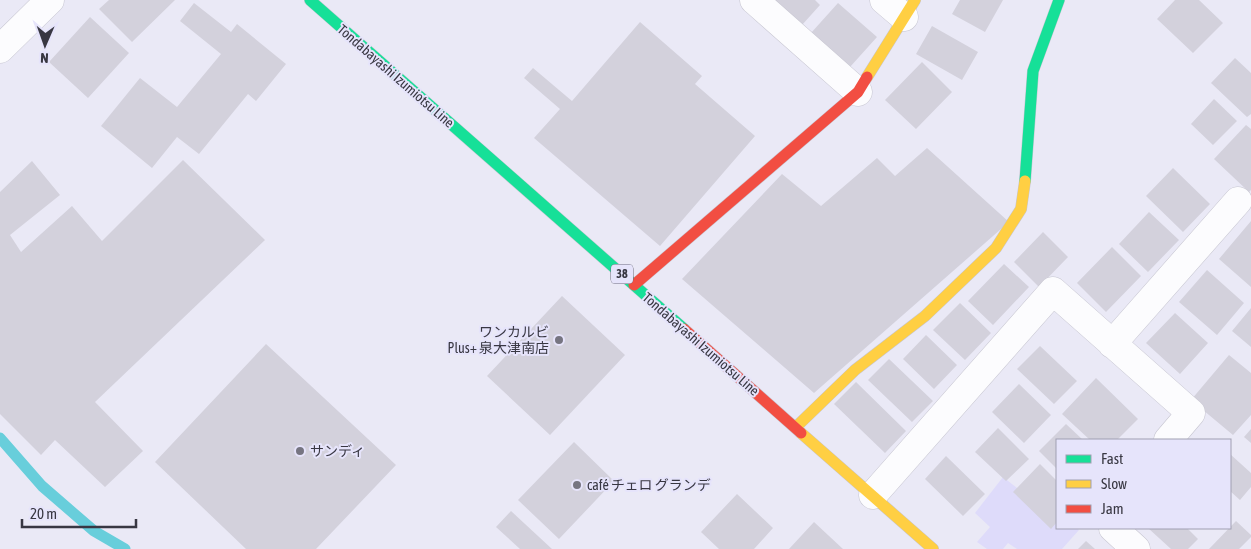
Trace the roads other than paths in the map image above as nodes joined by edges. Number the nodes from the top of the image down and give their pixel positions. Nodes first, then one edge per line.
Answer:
1 (50, 0) edge
2 (310, 0) edge
3 (754, 0) edge
4 (884, 0) edge
5 (1059, 0) edge
6 (909, 9) edge
7 (0, 50) edge
8 (858, 92) junction
9 (1238, 201) dead end
10 (634, 285) junction
11 (1112, 344) junction
12 (796, 427) junction
13 (1169, 439) edge
14 (873, 495) junction
15 (1114, 529) edge
16 (933, 549) edge
17 (1136, 549) edge

1 - 7 street
2 - 10 street, Tondabayashi Izumiotsu Line / 38
3 - 8 street
4 - 6 street
5 - 12 street
6 - 8 street
8 - 10 street
9 - 11 street
10 - 12 street, Tondabayashi Izumiotsu Line / 38
11 - 13 street
11 - 14 street
12 - 14 street, Tondabayashi Izumiotsu Line / 38
14 - 16 street, Tondabayashi Izumiotsu Line / 38
15 - 17 street

